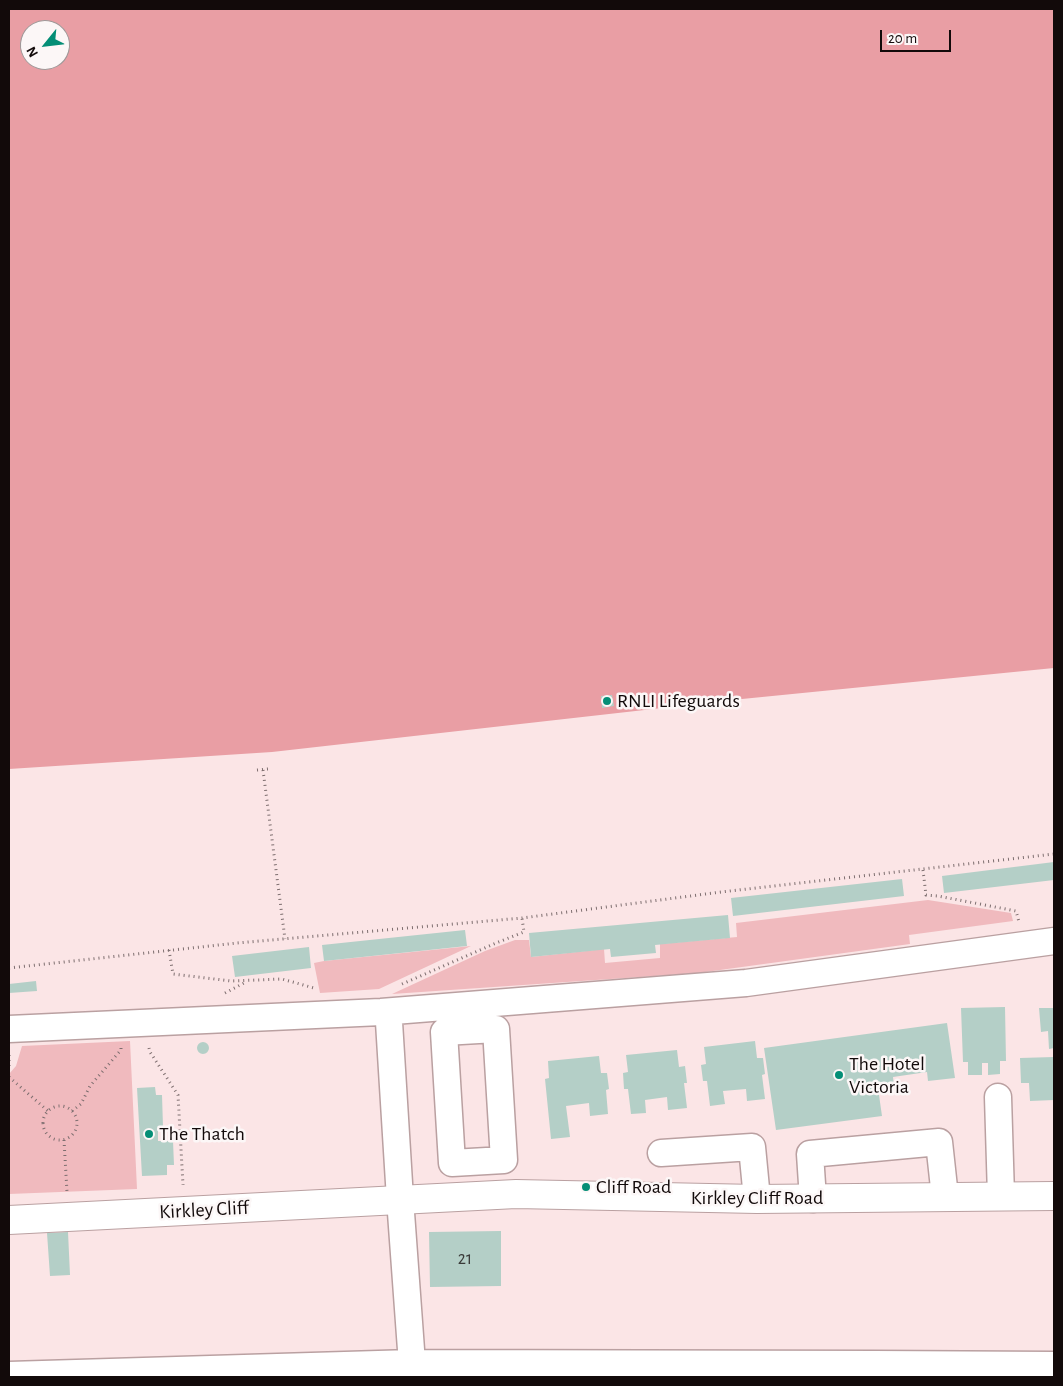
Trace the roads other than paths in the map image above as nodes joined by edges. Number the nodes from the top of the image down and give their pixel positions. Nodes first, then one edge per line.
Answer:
1 (1054, 941) edge
2 (389, 1022) dead end
3 (9, 1029) edge
4 (998, 1097) dead end
5 (660, 1153) dead end
6 (480, 1161) junction
7 (482, 1196) junction
8 (1001, 1196) junction
9 (1054, 1196) edge
10 (945, 1197) junction
11 (400, 1199) junction
12 (757, 1199) junction
13 (813, 1199) junction
14 (9, 1220) edge
15 (1054, 1365) edge
16 (412, 1370) edge
17 (874, 1371) edge
18 (9, 1375) edge

1 - 3 street
2 - 11 street
4 - 8 street
5 - 12 street
6 - 6 street
6 - 7 street
7 - 11 main road, Kirkley Cliff Road
7 - 12 main road, Kirkley Cliff Road
8 - 9 main road, Kirkley Cliff Road
8 - 10 main road, Kirkley Cliff Road
10 - 13 main road, Kirkley Cliff Road
10 - 13 street
11 - 14 main road, Kirkley Cliff
11 - 16 street
12 - 13 main road, Kirkley Cliff Road
15 - 17 street
16 - 17 street
16 - 18 street

